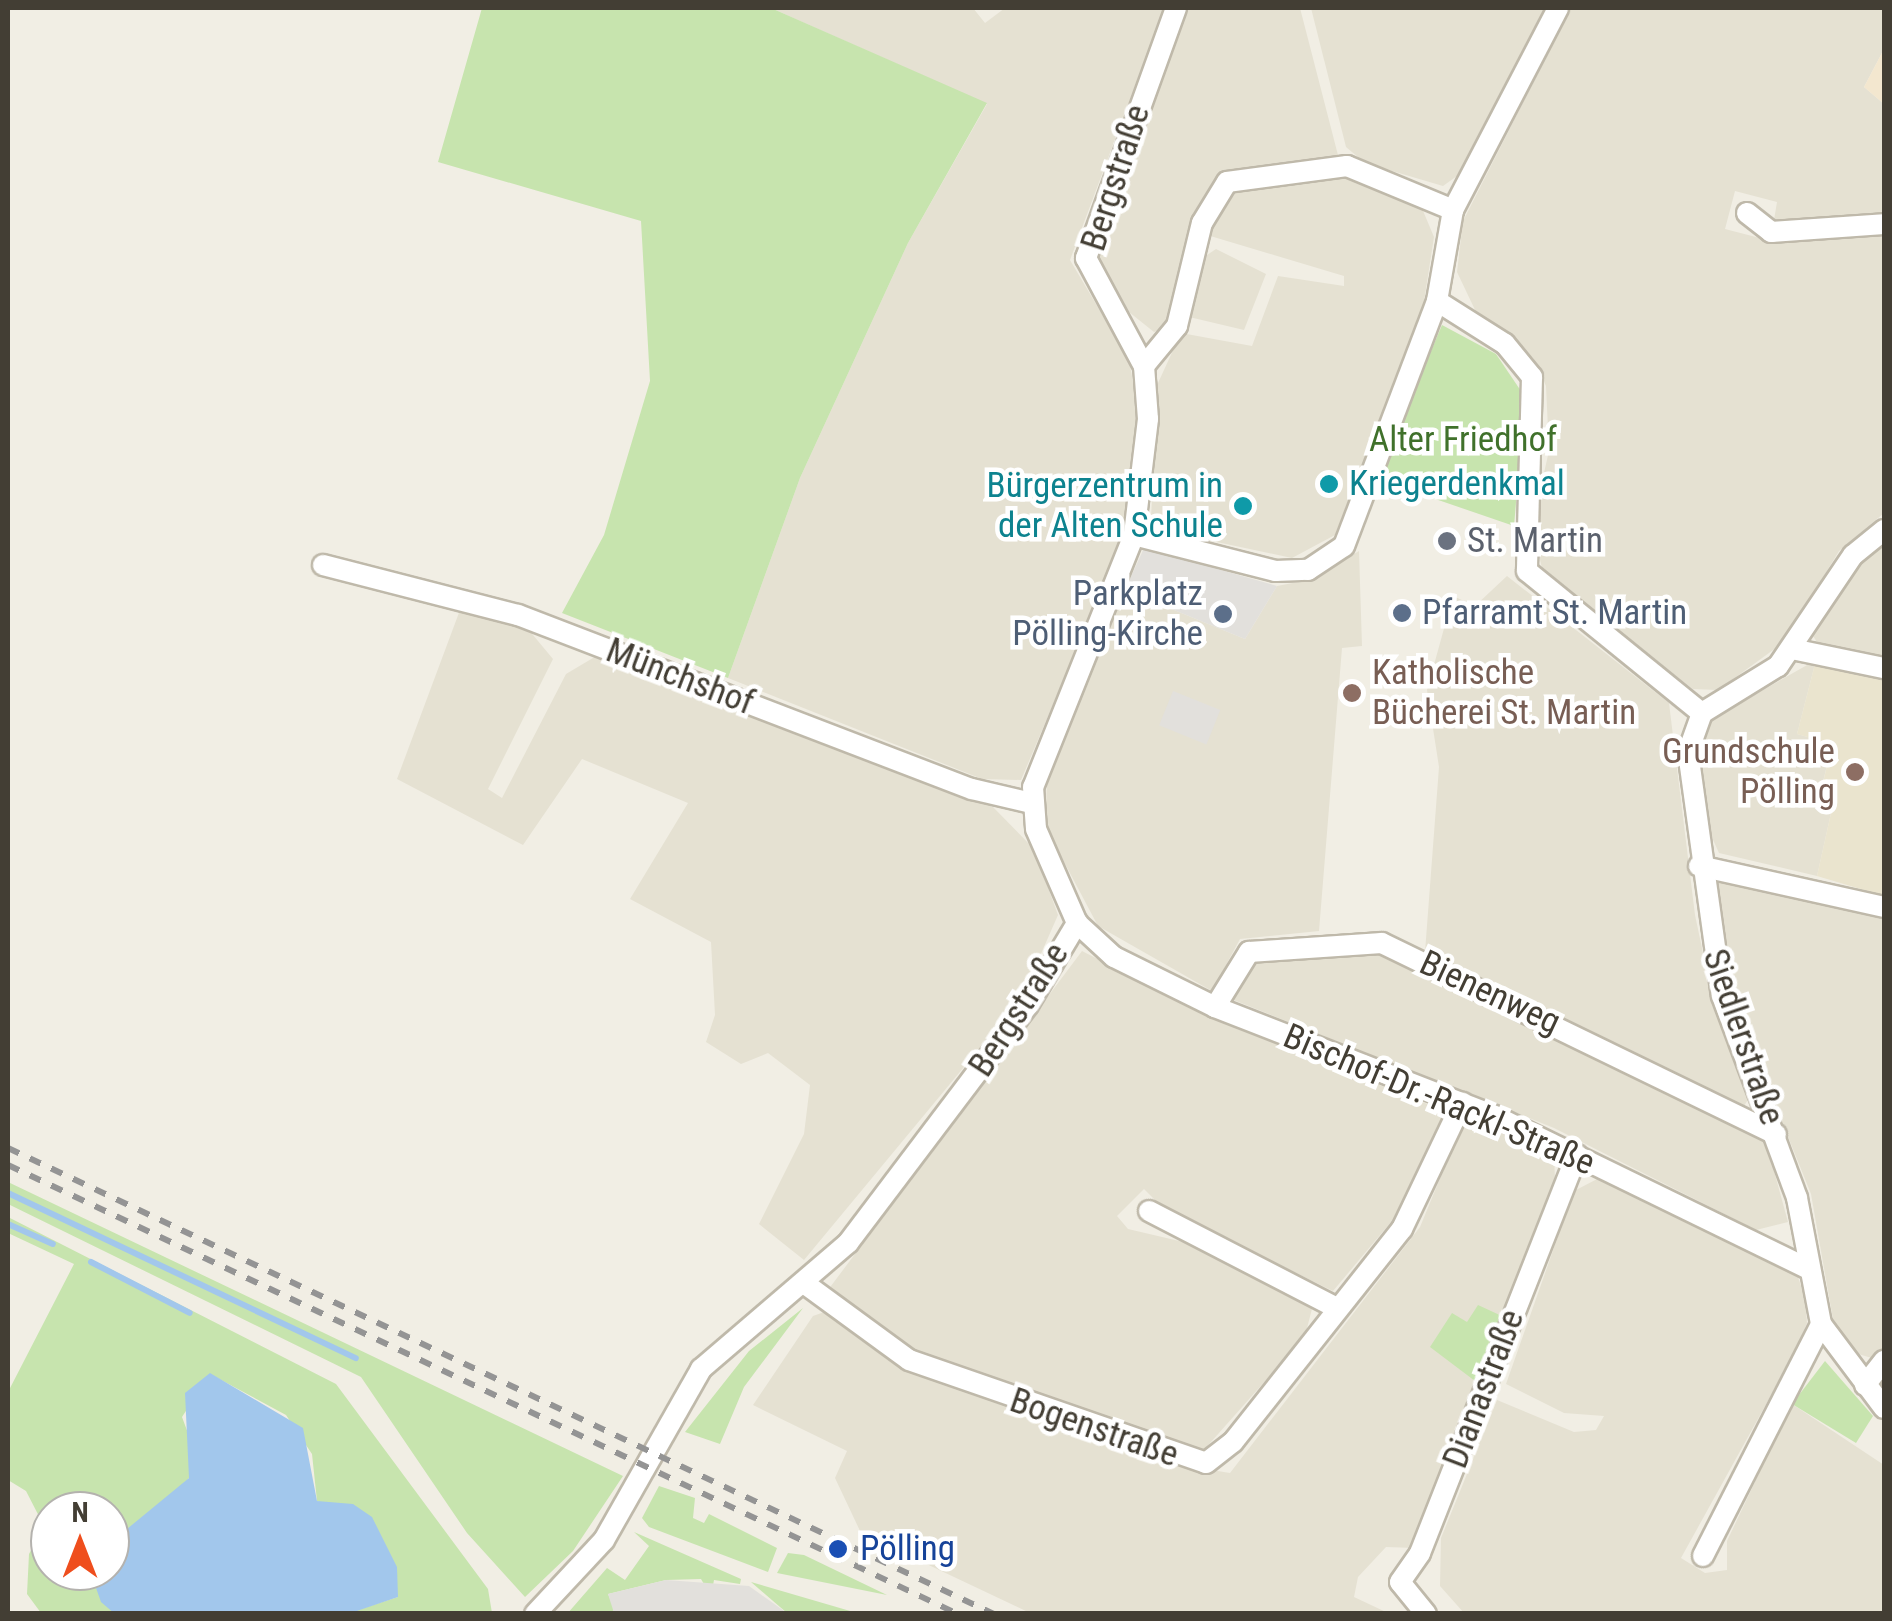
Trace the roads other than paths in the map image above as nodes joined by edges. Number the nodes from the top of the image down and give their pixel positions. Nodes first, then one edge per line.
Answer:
1 (1176, 8) edge
2 (1558, 8) edge
3 (1453, 210) junction
4 (1747, 213) dead end
5 (1884, 224) edge
6 (1437, 301) junction
7 (1144, 366) junction
8 (1884, 530) edge
9 (1134, 534) junction
10 (323, 565) dead end
11 (1792, 649) junction
12 (1884, 668) edge
13 (1702, 713) junction
14 (1031, 803) junction
15 (1699, 866) junction
16 (1884, 908) edge
17 (1077, 922) junction
18 (1215, 1007) junction
19 (1462, 1103) junction
20 (1776, 1134) junction
21 (1578, 1155) junction
22 (1149, 1211) dead end
23 (1809, 1269) junction
24 (808, 1286) junction
25 (1337, 1308) junction
26 (1821, 1324) junction
27 (1884, 1362) edge
28 (1866, 1385) junction
29 (1884, 1408) edge
30 (1703, 1556) dead end
31 (536, 1614) edge
32 (1426, 1614) edge

1 - 7 street, Bergstraße
2 - 3 street
3 - 6 street
3 - 7 street
4 - 5 street
6 - 9 street
6 - 13 street
7 - 9 street, Bergstraße
8 - 11 street
9 - 14 street, Bergstraße
10 - 14 street, Münchshof
11 - 12 street
11 - 13 street
13 - 15 street, Siedlerstraße
14 - 17 street, Bergstraße
15 - 16 street
15 - 20 street, Siedlerstraße
17 - 18 street, Bischof-Dr.-Rackl-Straße
17 - 24 street, Bergstraße
18 - 19 street, Bischof-Dr.-Rackl-Straße
18 - 20 street, Bienenweg
19 - 21 street, Bischof-Dr.-Rackl-Straße
19 - 25 street, Bogenstraße
20 - 23 street, Siedlerstraße
21 - 23 street, Bischof-Dr.-Rackl-Straße
21 - 32 street, Dianastraße
22 - 25 street
23 - 26 street, Siedlerstraße
24 - 25 street, Bogenstraße
24 - 31 street, Bergstraße
26 - 28 street, Siedlerstraße
26 - 30 street
27 - 28 street
28 - 29 street, Siedlerstraße

